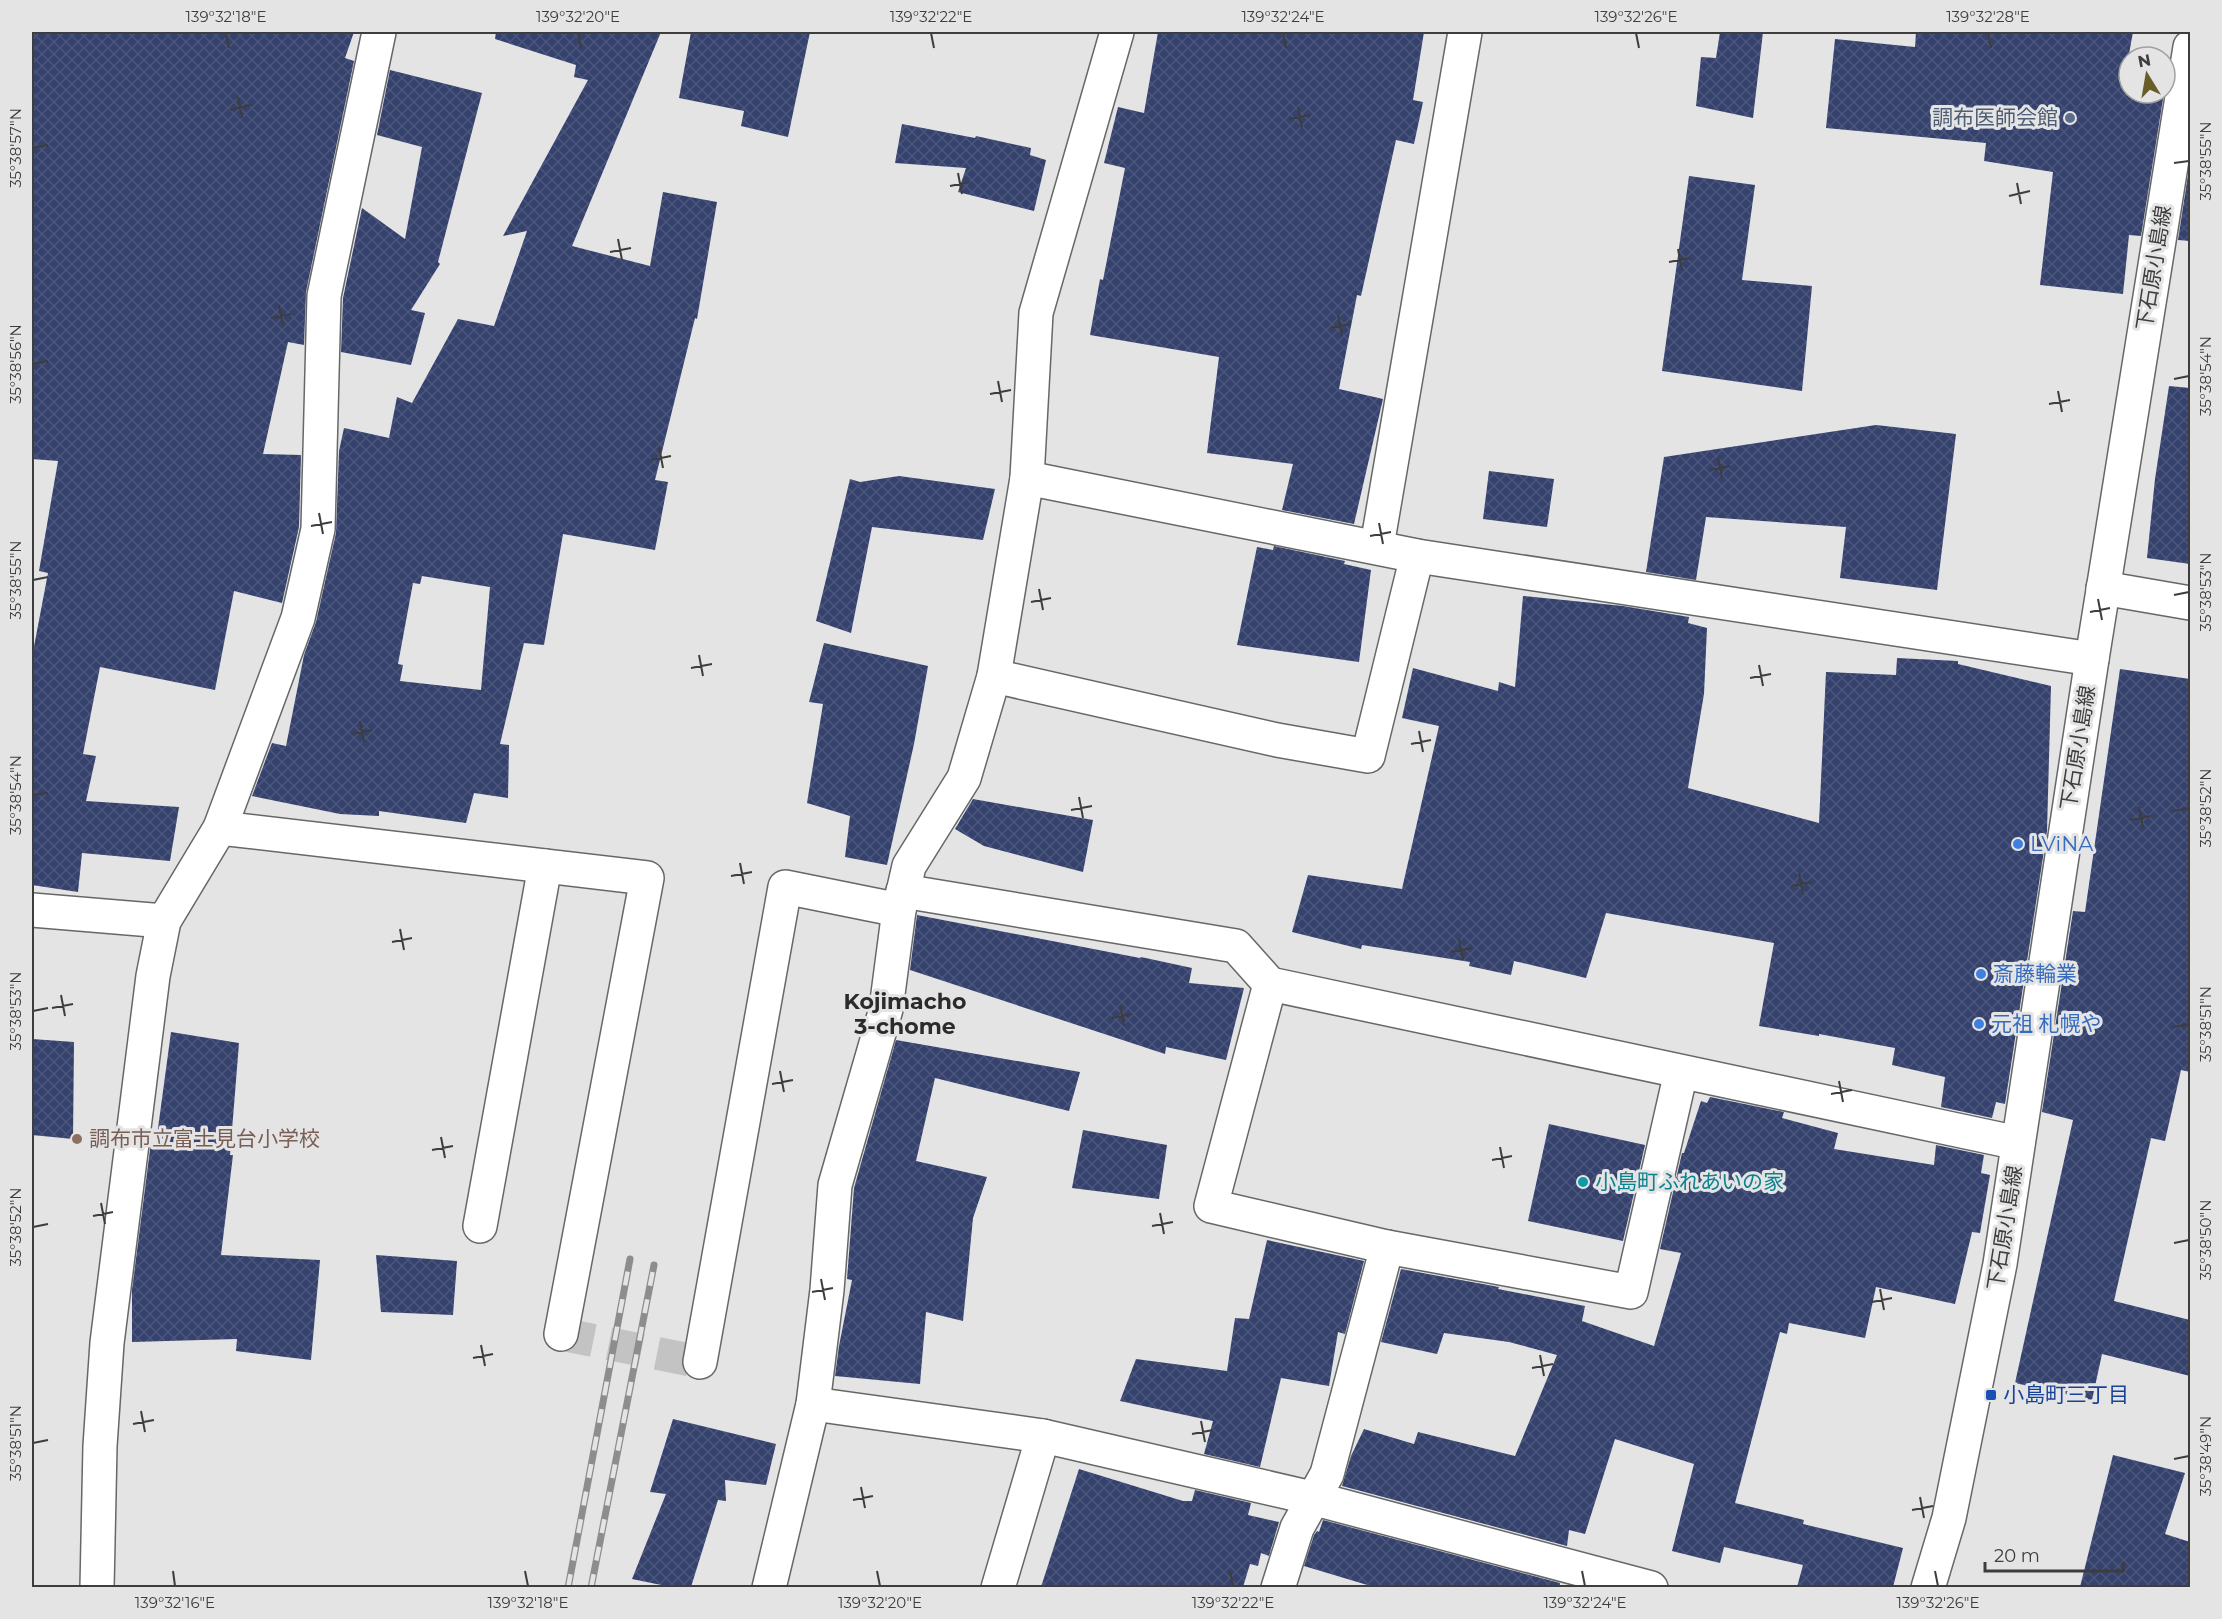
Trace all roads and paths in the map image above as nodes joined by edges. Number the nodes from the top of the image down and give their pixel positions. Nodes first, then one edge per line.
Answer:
1 (379, 32) edge
2 (1117, 32) edge
3 (1465, 32) edge
4 (2190, 46) edge
5 (2188, 82) edge
6 (1027, 478) junction
7 (1377, 546) junction
8 (1416, 556) junction
9 (2103, 588) junction
10 (2190, 603) edge
11 (2092, 659) junction
12 (994, 676) junction
13 (220, 828) junction
14 (545, 866) junction
15 (901, 901) junction
16 (32, 910) edge
17 (164, 921) junction
18 (1270, 984) junction
19 (1681, 1072) junction
20 (2018, 1143) junction
21 (480, 1226) dead end
22 (1387, 1247) junction
23 (561, 1334) dead end
24 (700, 1362) dead end
25 (813, 1404) junction
26 (1043, 1436) junction
27 (1312, 1498) junction
28 (97, 1587) edge
29 (769, 1587) edge
30 (998, 1587) edge
31 (1278, 1587) edge
32 (1651, 1587) edge
33 (1928, 1587) edge

1 - 13 street
2 - 6 street
3 - 7 street
4 - 5 street, 下石原小島線
5 - 9 street, 下石原小島線
6 - 7 street
6 - 12 street
7 - 8 street
8 - 11 street
8 - 12 street
9 - 10 street
9 - 11 street, 下石原小島線
11 - 20 street, 下石原小島線
12 - 15 street
13 - 14 street
13 - 17 street
14 - 21 street
14 - 23 street
15 - 18 street
15 - 24 street
15 - 25 street
16 - 17 street
17 - 28 street
18 - 19 street
18 - 22 street
19 - 20 street
19 - 22 street
20 - 33 street, 下石原小島線
22 - 27 street
25 - 26 street
25 - 29 street
26 - 27 street
26 - 30 street
27 - 31 street
27 - 32 street

